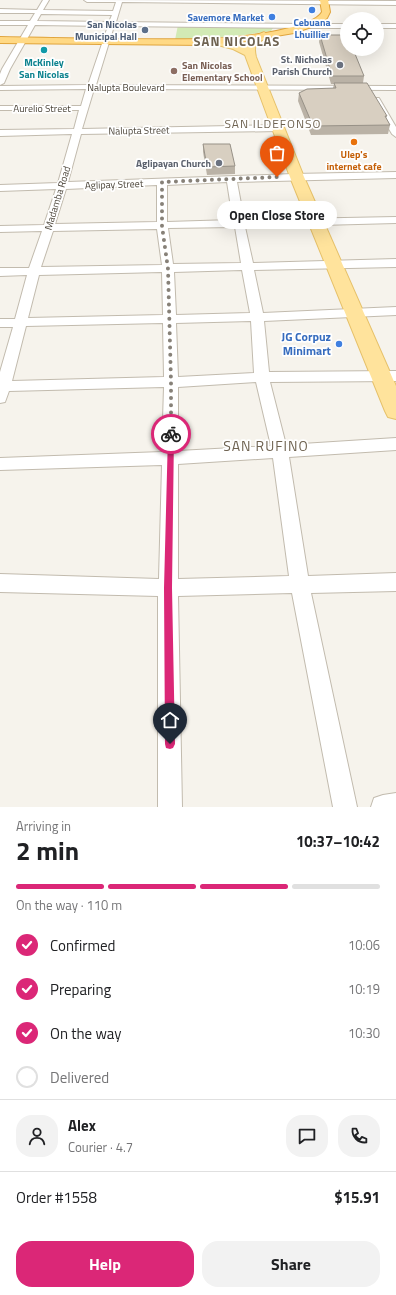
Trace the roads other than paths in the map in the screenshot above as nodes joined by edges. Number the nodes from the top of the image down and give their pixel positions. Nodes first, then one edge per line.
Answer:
1 (46, 0) edge
2 (87, 0) edge
3 (120, 0) edge
4 (324, 1) edge
5 (234, 3) edge
6 (396, 3) edge
7 (0, 11) edge
8 (40, 11) junction
9 (116, 13) junction
10 (0, 23) edge
11 (34, 23) junction
12 (113, 23) junction
13 (306, 26) junction
14 (340, 26) edge
15 (384, 26) edge
16 (396, 26) edge
17 (173, 32) junction
18 (264, 35) junction
19 (0, 40) edge
20 (24, 40) junction
21 (213, 41) junction
22 (105, 42) junction
23 (250, 53) junction
24 (3, 69) edge
25 (0, 83) edge
26 (91, 87) junction
27 (263, 87) junction
28 (0, 88) edge
29 (369, 88) junction
30 (396, 88) edge
31 (0, 108) edge
32 (84, 108) junction
33 (279, 128) junction
34 (77, 132) junction
35 (0, 133) edge
36 (396, 134) edge
37 (396, 175) edge
38 (297, 177) junction
39 (231, 179) junction
40 (162, 182) junction
41 (62, 186) junction
42 (0, 188) edge
43 (396, 220) edge
44 (317, 221) junction
45 (240, 224) junction
46 (162, 226) junction
47 (48, 227) junction
48 (0, 229) edge
49 (396, 263) edge
50 (335, 264) junction
51 (246, 266) junction
52 (168, 269) junction
53 (0, 272) edge
54 (34, 272) junction
55 (396, 311) edge
56 (355, 312) junction
57 (257, 317) junction
58 (169, 319) junction
59 (0, 323) edge
60 (20, 323) junction
61 (389, 376) edge
62 (262, 377) junction
63 (171, 382) junction
64 (1, 390) edge
65 (396, 411) edge
66 (396, 444) edge
67 (280, 451) junction
68 (171, 458) junction
69 (0, 464) edge
70 (396, 582) edge
71 (0, 583) edge
72 (300, 585) junction
73 (168, 588) junction
74 (396, 805) edge
75 (170, 807) edge
76 (345, 807) edge
77 (383, 807) edge

1 - 8 street
2 - 3 street
3 - 5 street
3 - 9 street, Madamba Road
4 - 5 street
4 - 6 street
4 - 13 highway
7 - 8 street
8 - 9 street
8 - 11 street
9 - 12 street, Madamba Road
10 - 11 street
11 - 12 street
11 - 20 street
12 - 17 street
12 - 22 street, Madamba Road
13 - 14 street
13 - 17 street
13 - 18 highway
15 - 16 street
17 - 21 highway
17 - 22 highway
18 - 21 highway
18 - 23 main road
19 - 20 highway
20 - 22 highway
20 - 24 street
21 - 23 main road
22 - 26 street, Madamba Road
23 - 27 main road
24 - 25 street
26 - 27 street, Nalupta Boulevard
26 - 28 street, Nalupta Boulevard
26 - 32 street, Madamba Road
27 - 29 street, Nalupta Boulevard
27 - 33 main road
29 - 30 street, Nalupta Boulevard
29 - 36 street
31 - 32 street, Aurelio Street
32 - 34 street, Madamba Road
33 - 34 street, Nalupta Street
33 - 38 main road
34 - 35 street, Nalupta Street
34 - 41 street, Madamba Road
37 - 38 street, Aglipay Street
38 - 39 street, Aglipay Street
38 - 44 main road
39 - 40 street, Aglipay Street
39 - 45 street
40 - 41 street, Aglipay Street
40 - 46 street
41 - 42 street, Aglipay Street
41 - 47 street, Madamba Road
43 - 44 street
44 - 45 street
44 - 50 main road
45 - 46 street
45 - 51 street
46 - 47 street
46 - 52 street
47 - 48 street
47 - 54 street, Madamba Road
49 - 50 street
50 - 51 street
50 - 56 main road
51 - 52 street
51 - 57 street
52 - 54 street
52 - 58 street
53 - 54 street
54 - 60 street, Madamba Road
55 - 56 street
56 - 57 street
56 - 61 main road
57 - 58 street
57 - 62 street
58 - 60 street
58 - 63 street
59 - 60 street
60 - 64 street, Madamba Road
61 - 62 street
61 - 65 main road
62 - 63 street
62 - 67 street
63 - 64 street
63 - 68 street
66 - 67 street
67 - 68 street
67 - 72 street
68 - 69 street
68 - 73 street
70 - 72 street
71 - 73 street
72 - 73 street
72 - 76 street
73 - 75 street
74 - 77 street

